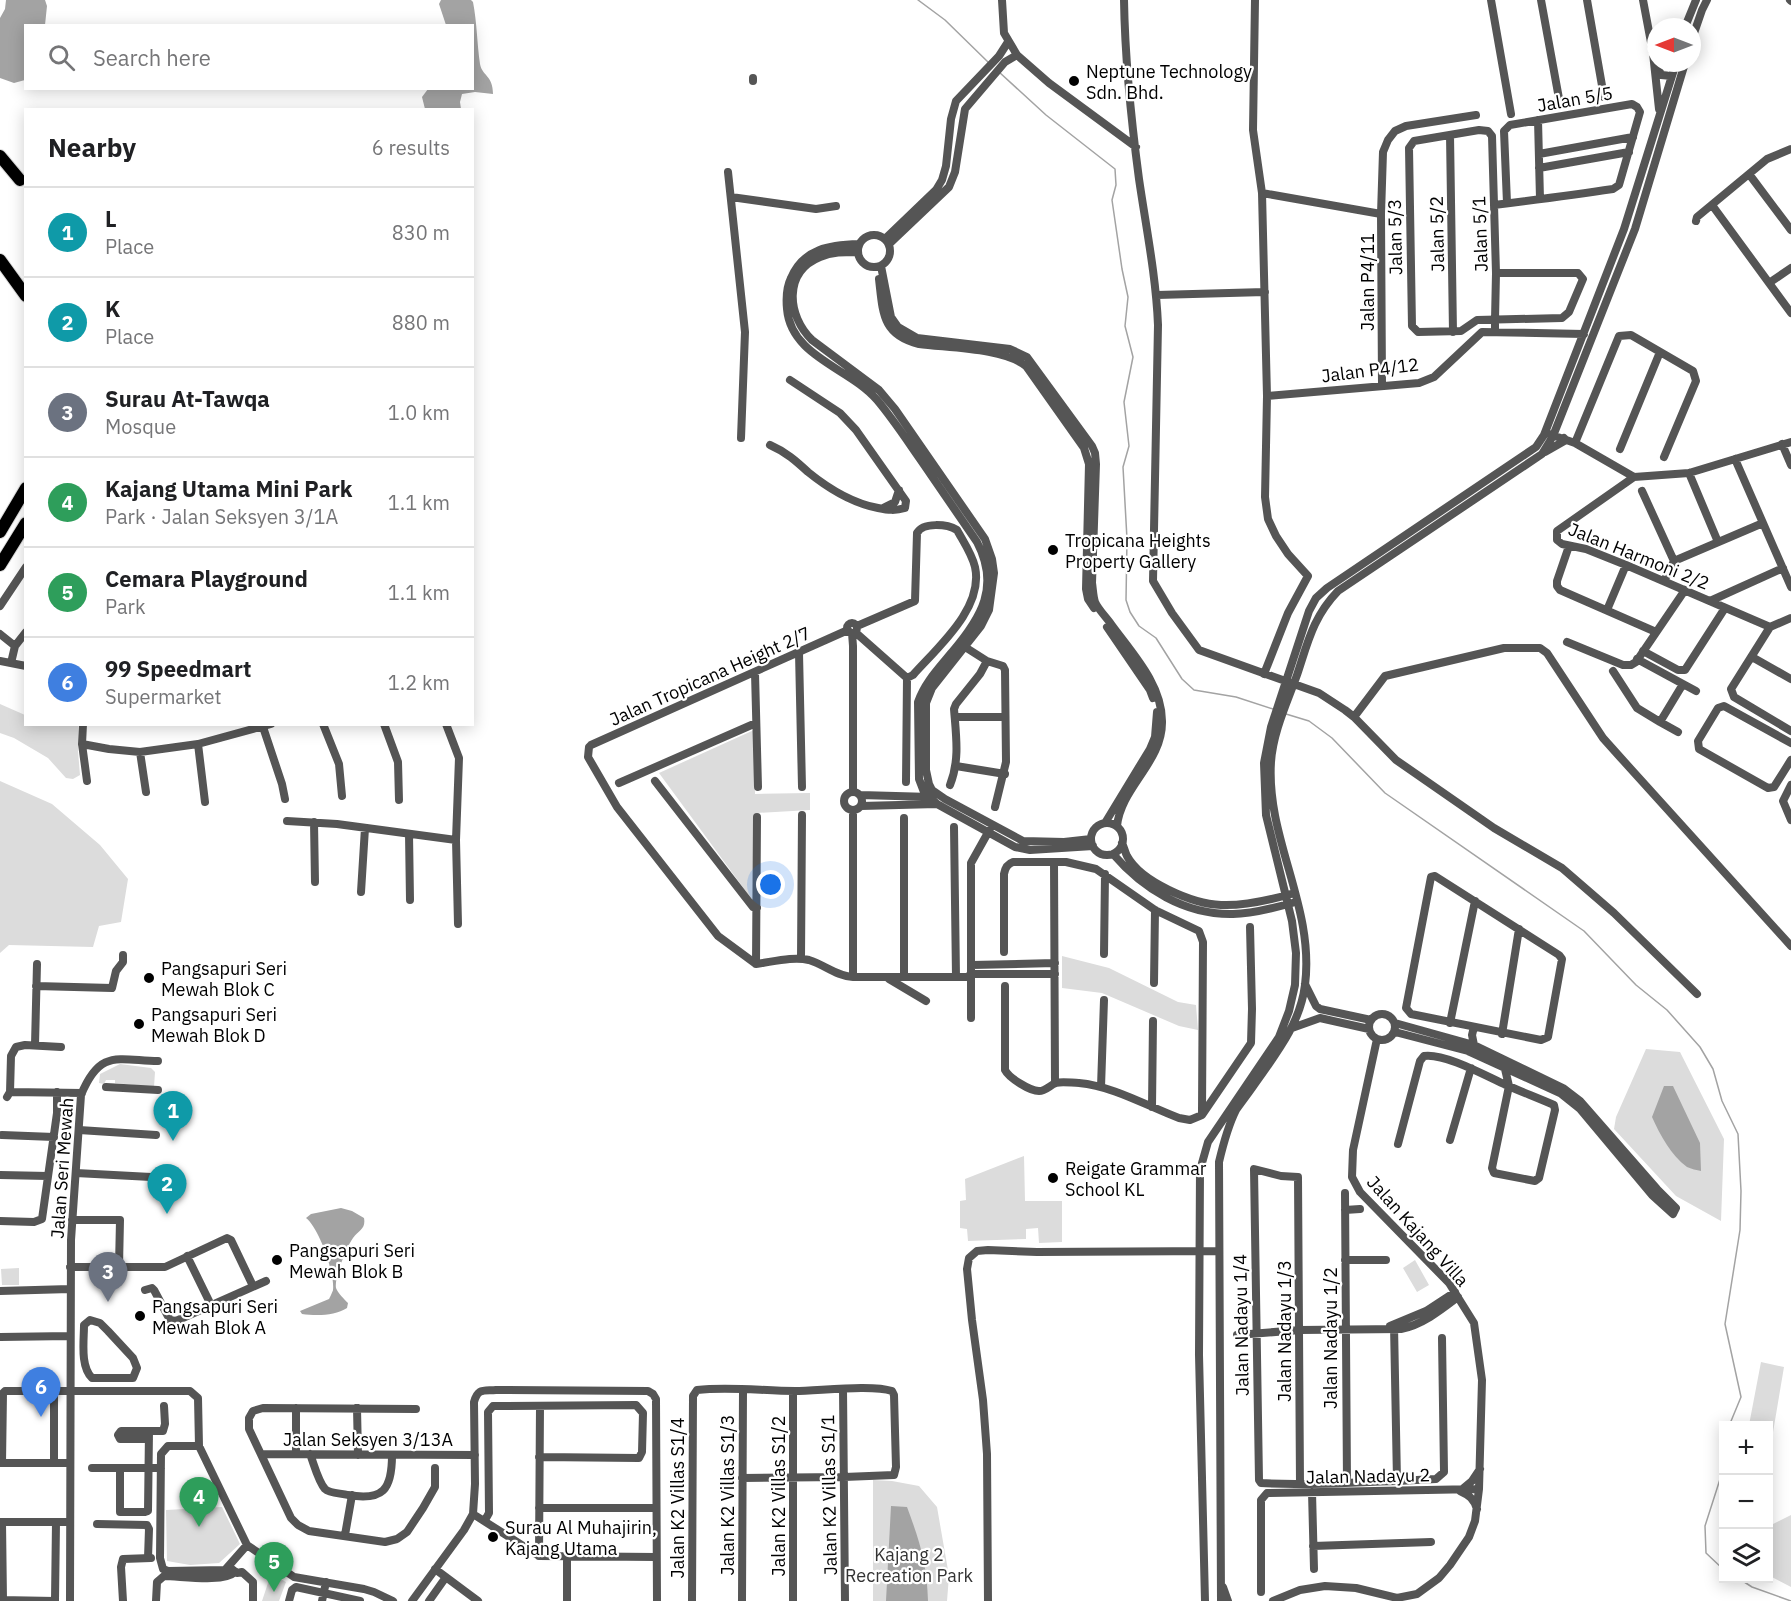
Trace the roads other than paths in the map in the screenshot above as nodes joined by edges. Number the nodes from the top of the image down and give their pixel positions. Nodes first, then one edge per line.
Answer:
1 (1002, 0) edge
2 (1124, 0) edge
3 (1255, 0) edge
4 (1491, 0) edge
5 (1541, 0) edge
6 (1587, 0) edge
7 (1643, 0) edge
8 (1696, 0) edge
9 (1707, 0) edge
10 (1689, 18) edge
11 (1699, 18) edge
12 (1647, 21) edge
13 (1008, 42) junction
14 (1017, 55) junction
15 (1002, 59) junction
16 (1655, 72) edge
17 (1660, 72) edge
18 (1673, 72) edge
19 (1682, 72) edge
20 (1672, 76) junction
21 (1669, 86) junction
22 (1604, 97) dead end
23 (1560, 104) dead end
24 (1511, 114) dead end
25 (1476, 115) dead end
26 (1659, 116) junction
27 (1538, 120) junction
28 (1668, 120) junction
29 (1655, 129) junction
30 (1450, 135) junction
31 (1492, 136) joint
32 (1633, 137) junction
33 (1136, 147) junction
34 (1791, 149) edge
35 (1629, 152) junction
36 (1539, 154) junction
37 (0, 156) edge
38 (1539, 168) junction
39 (728, 172) dead end
40 (1749, 174) junction
41 (20, 180) dead end
42 (1262, 193) junction
43 (731, 197) junction
44 (1540, 199) junction
45 (1507, 203) junction
46 (1494, 205) junction
47 (1712, 205) junction
48 (836, 206) dead end
49 (1381, 214) junction
50 (1696, 221) dead end
51 (1624, 229) junction
52 (1635, 229) junction
53 (1791, 230) edge
54 (887, 242) junction
55 (858, 248) junction
56 (0, 260) edge
57 (879, 267) junction
58 (1791, 268) edge
59 (1496, 273) junction
60 (1769, 283) junction
61 (1265, 292) junction
62 (24, 293) edge
63 (1157, 295) junction
64 (1791, 313) edge
65 (1496, 320) junction
66 (1454, 332) junction
67 (1495, 332) junction
68 (1584, 334) junction
69 (1660, 352) junction
70 (790, 380) dead end
71 (1382, 386) junction
72 (1267, 396) junction
73 (1557, 426) junction
74 (1549, 434) junction
75 (741, 438) dead end
76 (1566, 440) junction
77 (1791, 442) edge
78 (1575, 443) junction
79 (1782, 444) junction
80 (770, 445) dead end
81 (1620, 449) dead end
82 (1542, 454) junction
83 (1664, 457) dead end
84 (1735, 459) junction
85 (1791, 465) edge
86 (1689, 473) junction
87 (1634, 477) junction
88 (899, 490) junction
89 (24, 491) edge
90 (1642, 491) dead end
91 (881, 508) junction
92 (1763, 523) junction
93 (24, 527) edge
94 (0, 532) edge
95 (1718, 542) junction
96 (1569, 546) junction
97 (1674, 561) junction
98 (0, 565) edge
99 (1626, 565) junction
100 (1783, 568) junction
101 (24, 570) edge
102 (1665, 581) junction
103 (1791, 587) edge
104 (1685, 590) junction
105 (1710, 601) junction
106 (0, 606) edge
107 (1725, 608) junction
108 (1607, 610) junction
109 (1791, 618) edge
110 (1770, 627) junction
111 (853, 630) junction
112 (1656, 632) junction
113 (0, 634) edge
114 (24, 635) edge
115 (864, 641) junction
116 (1567, 642) dead end
117 (15, 646) junction
118 (853, 646) junction
119 (965, 646) junction
120 (1643, 651) junction
121 (799, 653) junction
122 (1752, 657) junction
123 (1637, 659) junction
124 (0, 661) edge
125 (987, 661) junction
126 (11, 663) junction
127 (1292, 663) junction
128 (24, 666) edge
129 (1613, 672) dead end
130 (755, 673) junction
131 (910, 677) junction
132 (1270, 677) junction
133 (1791, 680) edge
134 (1289, 684) junction
135 (1683, 684) junction
136 (1696, 691) dead end
137 (1285, 696) junction
138 (955, 717) junction
139 (1005, 717) junction
140 (1354, 717) junction
141 (1660, 722) junction
142 (756, 723) junction
143 (83, 726) edge
144 (267, 726) edge
145 (324, 726) edge
146 (385, 726) edge
147 (447, 726) edge
148 (1274, 728) junction
149 (1791, 731) edge
150 (1678, 732) dead end
151 (1791, 743) edge
152 (82, 744) junction
153 (198, 744) junction
154 (140, 752) junction
155 (1791, 760) edge
156 (956, 766) junction
157 (1005, 774) junction
158 (919, 779) junction
159 (87, 781) dead end
160 (655, 781) dead end
161 (906, 782) dead end
162 (619, 783) dead end
163 (1791, 784) edge
164 (950, 785) dead end
165 (758, 787) dead end
166 (802, 787) dead end
167 (146, 792) dead end
168 (857, 793) junction
169 (342, 796) dead end
170 (911, 796) junction
171 (928, 796) junction
172 (1787, 797) edge
173 (285, 799) dead end
174 (945, 799) junction
175 (399, 800) dead end
176 (205, 802) dead end
177 (937, 804) junction
178 (861, 806) junction
179 (995, 807) dead end
180 (853, 811) junction
181 (802, 815) dead end
182 (757, 817) dead end
183 (904, 818) dead end
184 (1791, 820) edge
185 (287, 821) dead end
186 (314, 822) junction
187 (1105, 823) junction
188 (1117, 826) junction
189 (954, 827) dead end
190 (365, 828) junction
191 (990, 828) junction
192 (409, 834) junction
193 (456, 840) junction
194 (1092, 843) junction
195 (1122, 843) junction
196 (1113, 854) junction
197 (1054, 862) junction
198 (1105, 874) junction
199 (1282, 879) junction
200 (315, 882) dead end
201 (361, 892) dead end
202 (1298, 896) junction
203 (410, 900) dead end
204 (1287, 900) junction
205 (1475, 901) junction
206 (1271, 903) junction
207 (757, 908) junction
208 (1155, 910) junction
209 (1292, 921) junction
210 (458, 924) dead end
211 (1250, 927) dead end
212 (1519, 929) junction
213 (1791, 946) edge
214 (1004, 952) dead end
215 (1104, 954) dead end
216 (123, 955) dead end
217 (801, 959) junction
218 (37, 963) dead end
219 (1055, 963) junction
220 (756, 964) junction
221 (1003, 964) junction
222 (972, 965) junction
223 (972, 974) junction
224 (1003, 974) junction
225 (1055, 974) junction
226 (904, 977) junction
227 (956, 977) junction
228 (853, 978) junction
229 (888, 978) junction
230 (1154, 983) dead end
231 (1305, 984) junction
232 (36, 986) junction
233 (1005, 986) dead end
234 (1697, 994) dead end
235 (1104, 1000) dead end
236 (926, 1001) dead end
237 (971, 1018) dead end
238 (1153, 1021) dead end
239 (1450, 1023) junction
240 (1370, 1025) junction
241 (1466, 1025) junction
242 (1395, 1027) junction
243 (1474, 1027) junction
244 (1292, 1028) junction
245 (1502, 1034) junction
246 (1453, 1038) junction
247 (1377, 1039) junction
248 (35, 1045) junction
249 (1474, 1045) junction
250 (61, 1047) dead end
251 (158, 1061) dead end
252 (1471, 1068) junction
253 (1506, 1069) junction
254 (1524, 1077) junction
255 (1055, 1083) junction
256 (1509, 1086) junction
257 (106, 1087) dead end
258 (1101, 1087) junction
259 (158, 1090) dead end
260 (57, 1092) junction
261 (82, 1093) junction
262 (1203, 1099) junction
263 (1211, 1103) junction
264 (1152, 1107) junction
265 (1202, 1115) junction
266 (79, 1130) junction
267 (2, 1135) dead end
268 (156, 1135) dead end
269 (54, 1137) junction
270 (1450, 1140) dead end
271 (1398, 1144) dead end
272 (76, 1173) junction
273 (0, 1175) edge
274 (48, 1176) junction
275 (151, 1177) dead end
276 (1298, 1177) joint
277 (1345, 1193) dead end
278 (1360, 1209) dead end
279 (1345, 1210) junction
280 (72, 1220) junction
281 (0, 1221) edge
282 (1200, 1236) junction
283 (1185, 1251) junction
284 (1201, 1251) junction
285 (1220, 1251) junction
286 (187, 1256) junction
287 (1345, 1260) junction
288 (1386, 1260) dead end
289 (1201, 1265) junction
290 (119, 1266) junction
291 (70, 1267) junction
292 (266, 1281) dead end
293 (1449, 1283) junction
294 (253, 1286) junction
295 (70, 1289) junction
296 (144, 1290) dead end
297 (0, 1291) edge
298 (1457, 1294) junction
299 (1448, 1301) junction
300 (211, 1305) junction
301 (1464, 1306) junction
302 (1391, 1327) junction
303 (1300, 1330) junction
304 (1345, 1331) junction
305 (1256, 1333) junction
306 (1237, 1335) dead end
307 (0, 1337) edge
308 (1442, 1338) dead end
309 (70, 1339) junction
310 (84, 1342) junction
311 (843, 1389) junction
312 (743, 1390) junction
313 (54, 1391) junction
314 (70, 1391) junction
315 (793, 1391) junction
316 (164, 1406) dead end
317 (540, 1406) junction
318 (296, 1408) junction
319 (357, 1408) junction
320 (416, 1409) dead end
321 (199, 1446) junction
322 (261, 1454) junction
323 (296, 1454) junction
324 (310, 1454) junction
325 (358, 1455) junction
326 (392, 1455) junction
327 (475, 1455) junction
328 (539, 1457) junction
329 (1, 1463) edge
330 (54, 1463) junction
331 (70, 1463) junction
332 (92, 1468) dead end
333 (120, 1468) junction
334 (149, 1468) junction
335 (161, 1468) junction
336 (435, 1468) dead end
337 (1480, 1469) junction
338 (792, 1476) junction
339 (742, 1478) junction
340 (844, 1478) junction
341 (1397, 1481) junction
342 (1347, 1483) junction
343 (1300, 1484) junction
344 (1479, 1489) junction
345 (1460, 1491) junction
346 (1312, 1492) junction
347 (352, 1495) junction
348 (539, 1508) junction
349 (656, 1508) junction
350 (1477, 1510) junction
351 (473, 1514) junction
352 (485, 1520) junction
353 (1, 1522) edge
354 (56, 1522) junction
355 (70, 1522) junction
356 (97, 1524) dead end
357 (345, 1535) junction
358 (1431, 1542) dead end
359 (247, 1545) junction
360 (1313, 1546) junction
361 (539, 1556) junction
362 (567, 1557) junction
363 (656, 1557) junction
364 (148, 1558) junction
365 (160, 1558) junction
366 (235, 1568) junction
367 (435, 1569) junction
368 (1314, 1569) dead end
369 (446, 1577) junction
370 (1221, 1580) junction
371 (326, 1582) junction
372 (1262, 1592) dead end
373 (323, 1597) edge
374 (1381, 1598) edge
375 (1, 1600) edge
376 (55, 1601) edge
377 (70, 1601) edge
378 (123, 1601) edge
379 (156, 1601) edge
380 (253, 1601) edge
381 (289, 1601) edge
382 (361, 1601) edge
383 (393, 1601) edge
384 (412, 1601) edge
385 (429, 1601) edge
386 (478, 1601) edge
387 (567, 1601) edge
388 (657, 1601) edge
389 (692, 1601) edge
390 (742, 1601) edge
391 (793, 1601) edge
392 (845, 1601) edge
393 (988, 1601) edge
394 (1205, 1601) edge
395 (1221, 1601) edge
396 (1228, 1601) edge
397 (1273, 1601) edge

1 - 13 street
2 - 33 street
3 - 42 street
4 - 24 street
5 - 23 street
6 - 22 street
7 - 12 street
8 - 10 street
9 - 11 street
13 - 14 street
13 - 15 street
14 - 15 street
14 - 33 street
15 - 54 street
15 - 54 street
16 - 26 street
17 - 20 street
18 - 20 street
19 - 28 street
20 - 21 street
21 - 26 street
21 - 28 street
25 - 49 street, Jalan P4/11
26 - 29 street
27 - 32 street, Jalan 5/5
27 - 36 street
27 - 45 street, Jalan 5/5
28 - 29 street
28 - 52 street
29 - 51 street
30 - 31 street, Jalan 5/3
30 - 66 street, Jalan 5/2
30 - 66 street, Jalan 5/3
31 - 46 street, Jalan 5/1
32 - 35 street, Jalan 5/5
32 - 36 street
33 - 63 street
34 - 40 street
35 - 38 street
35 - 44 street, Jalan 5/5
36 - 38 street
37 - 41 highway
38 - 44 street
39 - 43 street
40 - 47 street
40 - 53 street
42 - 49 street, Jalan P4/11
42 - 61 street
43 - 48 street
43 - 75 street
44 - 45 street, Jalan 5/5
45 - 46 street, Jalan 5/5
46 - 59 street, Jalan 5/1
47 - 50 street
47 - 60 street
49 - 71 street, Jalan P4/11
51 - 52 street
51 - 68 street
52 - 73 street
54 - 55 street
54 - 57 street
55 - 57 street
55 - 119 street
55 - 158 street
56 - 62 highway
57 - 187 street
57 - 188 street
58 - 60 street
59 - 65 street, Jalan 5/1
59 - 65 street, Jalan 5/3
60 - 64 street
61 - 63 street
61 - 72 street
63 - 132 street
65 - 66 street, Jalan 5/3
65 - 67 street, Jalan 5/1
67 - 68 street
67 - 71 street, Jalan P4/12
68 - 74 street
69 - 78 street
69 - 81 street
69 - 83 street
70 - 88 street
71 - 72 street, Jalan P4/12
72 - 132 street
73 - 74 street
73 - 76 street
74 - 76 street
74 - 82 street
74 - 127 street
76 - 78 street
76 - 82 street
77 - 79 street
78 - 87 street
79 - 84 street
79 - 85 street
80 - 91 street
82 - 134 street
84 - 86 street
84 - 92 street
86 - 87 street
86 - 95 street
87 - 96 street, Jalan Harmoni 2/2
88 - 91 street
88 - 91 street
89 - 94 highway
90 - 97 street
92 - 95 street
92 - 100 street
93 - 98 highway
95 - 97 street
96 - 99 street, Jalan Harmoni 2/2
96 - 108 street
97 - 102 street
99 - 102 street, Jalan Harmoni 2/2
99 - 108 street
100 - 103 street
100 - 105 street
101 - 106 street
102 - 104 street, Jalan Harmoni 2/2
104 - 105 street, Jalan Harmoni 2/2
104 - 112 street
105 - 107 street, Jalan Harmoni 2/2
107 - 110 street, Jalan Harmoni 2/2
107 - 120 street
108 - 112 street
109 - 110 street
110 - 122 street
111 - 115 street
111 - 118 street
111 - 121 street, Jalan Tropicana Height 2/7
111 - 131 street, Jalan Tropicana Height 2/7
112 - 120 street
113 - 117 street
114 - 117 street
115 - 118 street
115 - 131 street
116 - 123 street
117 - 126 street
118 - 168 street
119 - 125 street
119 - 174 street
120 - 123 street
121 - 130 street, Jalan Tropicana Height 2/7
121 - 166 street
122 - 133 street
122 - 149 street
123 - 135 street
124 - 126 street
125 - 138 street
125 - 139 street
126 - 128 street
127 - 132 street
127 - 134 street
129 - 141 street
130 - 142 street
130 - 220 street, Jalan Tropicana Height 2/7
131 - 161 street
132 - 134 street
132 - 137 street
134 - 137 street
134 - 140 street
135 - 136 street
135 - 141 street
137 - 148 street
138 - 139 street
138 - 156 street
139 - 157 street
140 - 213 street
140 - 234 street
141 - 150 street
142 - 162 street
142 - 165 street
143 - 152 street
144 - 153 street
144 - 173 street
145 - 169 street
146 - 175 street
147 - 193 street
148 - 199 street
148 - 202 street
151 - 155 street
152 - 154 street
152 - 159 street
153 - 154 street
153 - 176 street
154 - 167 street
156 - 157 street
156 - 164 street
157 - 179 street
158 - 170 street
158 - 171 street
160 - 207 street
163 - 172 street
168 - 170 street
168 - 178 street
168 - 180 street
170 - 171 street
171 - 174 street
171 - 177 street
172 - 184 street
174 - 191 street
177 - 178 street
177 - 191 street
178 - 180 street
180 - 228 street
181 - 217 street
182 - 207 street
183 - 226 street
185 - 186 street
186 - 190 street
186 - 200 street
187 - 188 street
187 - 194 street
188 - 195 street
189 - 227 street
190 - 192 street
190 - 201 street
191 - 194 street
191 - 222 street
192 - 193 street
192 - 203 street
193 - 210 street
194 - 196 street
195 - 196 street
195 - 206 street
196 - 206 street
197 - 198 street
197 - 214 street
197 - 219 street
198 - 208 street
198 - 215 street
199 - 204 street
199 - 206 street
202 - 204 street
202 - 231 street
204 - 206 street
204 - 209 street
205 - 212 street
205 - 239 street
205 - 239 street
206 - 209 street
207 - 220 street
208 - 230 street
208 - 262 street
209 - 282 street
211 - 263 street
212 - 245 street
212 - 245 street
216 - 232 street
217 - 220 street
217 - 228 street
218 - 232 street
219 - 221 street
219 - 225 street
221 - 222 street
221 - 224 street
222 - 223 street
223 - 224 street
223 - 227 street
223 - 237 street
224 - 225 street
225 - 255 street
226 - 227 street
226 - 229 street
228 - 229 street
229 - 236 street
231 - 240 street
231 - 244 street
232 - 248 street
233 - 255 street
235 - 258 street
238 - 264 street
239 - 241 street
240 - 242 street
240 - 244 street
240 - 247 street
241 - 243 street
241 - 246 street
242 - 246 street
242 - 247 street
242 - 253 street
243 - 245 street
243 - 249 street
244 - 285 street
246 - 249 street
247 - 293 street, Jalan Kajang Villa
248 - 250 street
248 - 260 street
249 - 254 street
251 - 261 street, Jalan Seri Mewah
252 - 256 street
252 - 270 street
252 - 271 street
253 - 254 street
253 - 256 street
254 - 256 street
255 - 258 street
256 - 256 street
257 - 259 street
258 - 264 street
260 - 261 street
260 - 269 street
261 - 266 street, Jalan Seri Mewah
262 - 263 street
262 - 265 street
263 - 265 street
264 - 265 street
266 - 268 street
266 - 272 street, Jalan Seri Mewah
267 - 269 street
269 - 274 street
272 - 275 street
272 - 280 street, Jalan Seri Mewah
273 - 274 street
274 - 281 street
276 - 303 street, Jalan Nadayu 1/3
276 - 305 street, Jalan Nadayu 1/4
277 - 279 street, Jalan Nadayu 1/2
278 - 279 street
279 - 287 street, Jalan Nadayu 1/2
280 - 290 street
280 - 291 street, Jalan Seri Mewah
282 - 283 street
282 - 284 street
283 - 284 street
283 - 289 street
283 - 393 street
284 - 285 street
284 - 289 street
285 - 370 street
286 - 290 street
286 - 294 street
286 - 300 street
287 - 288 street
287 - 304 street, Jalan Nadayu 1/2
289 - 394 street
290 - 291 street
291 - 295 street, Jalan Seri Mewah
292 - 294 street
293 - 298 street, Jalan Kajang Villa
293 - 299 street
294 - 300 street
295 - 297 street
295 - 309 street, Jalan Seri Mewah
296 - 300 street
298 - 299 street
298 - 301 street, Jalan Kajang Villa
299 - 301 street
299 - 302 street
301 - 337 street, Jalan Kajang Villa
302 - 304 street
302 - 341 street
303 - 304 street
303 - 305 street
303 - 343 street, Jalan Nadayu 1/3
304 - 342 street, Jalan Nadayu 1/2
305 - 306 street
305 - 343 street, Jalan Nadayu 1/4
307 - 309 street
308 - 341 street
309 - 310 street
309 - 314 street, Jalan Seri Mewah
310 - 310 street
311 - 315 street
311 - 340 street, Jalan K2 Villas S1/1
311 - 340 street
312 - 315 street
312 - 339 street, Jalan K2 Villas S1/3
312 - 389 street, Jalan K2 Villas S1/4
313 - 314 street
313 - 329 street
313 - 330 street
314 - 321 street
314 - 331 street, Jalan Seri Mewah
315 - 338 street, Jalan K2 Villas S1/2
316 - 334 street
317 - 328 street
317 - 328 street
317 - 352 street
318 - 319 street
318 - 322 street
318 - 323 street
319 - 320 street
319 - 325 street
321 - 335 street
321 - 359 street
322 - 323 street, Jalan Seksyen 3/13A
322 - 357 street
323 - 324 street, Jalan Seksyen 3/13A
324 - 325 street, Jalan Seksyen 3/13A
324 - 347 street
325 - 326 street, Jalan Seksyen 3/13A
326 - 327 street, Jalan Seksyen 3/13A
326 - 347 street
327 - 349 street
327 - 351 street
328 - 348 street
329 - 330 street
330 - 331 street
331 - 355 street, Jalan Seri Mewah
332 - 333 street
333 - 334 street
333 - 334 street
334 - 335 street
335 - 365 street
336 - 357 street
337 - 344 street, Jalan Kajang Villa
337 - 345 street
338 - 339 street
338 - 340 street
338 - 391 street, Jalan K2 Villas S1/2
339 - 390 street, Jalan K2 Villas S1/3
340 - 392 street, Jalan K2 Villas S1/1
341 - 342 street
342 - 343 street
344 - 345 street, Jalan Nadayu 2
344 - 350 street, Jalan Kajang Villa
345 - 346 street, Jalan Nadayu 2
345 - 350 street
346 - 360 street
346 - 372 street, Jalan Nadayu 2
347 - 357 street
348 - 349 street
348 - 361 street
349 - 363 street
350 - 374 street, Jalan Kajang Villa
351 - 352 street
351 - 367 street
352 - 361 street
353 - 354 street
353 - 375 street
354 - 355 street
354 - 376 street
355 - 377 street, Jalan Seri Mewah
356 - 364 street
358 - 360 street
359 - 366 street
359 - 371 street
360 - 368 street
361 - 362 street
362 - 363 street
362 - 387 street
363 - 388 street
364 - 365 street
364 - 378 street
365 - 366 street
366 - 379 street
366 - 380 street
367 - 369 street
367 - 384 street
369 - 385 street
369 - 386 street
370 - 395 street
370 - 396 street
371 - 373 street
371 - 383 street
373 - 381 street
373 - 382 street
374 - 397 street, Jalan Kajang Villa
375 - 376 street

